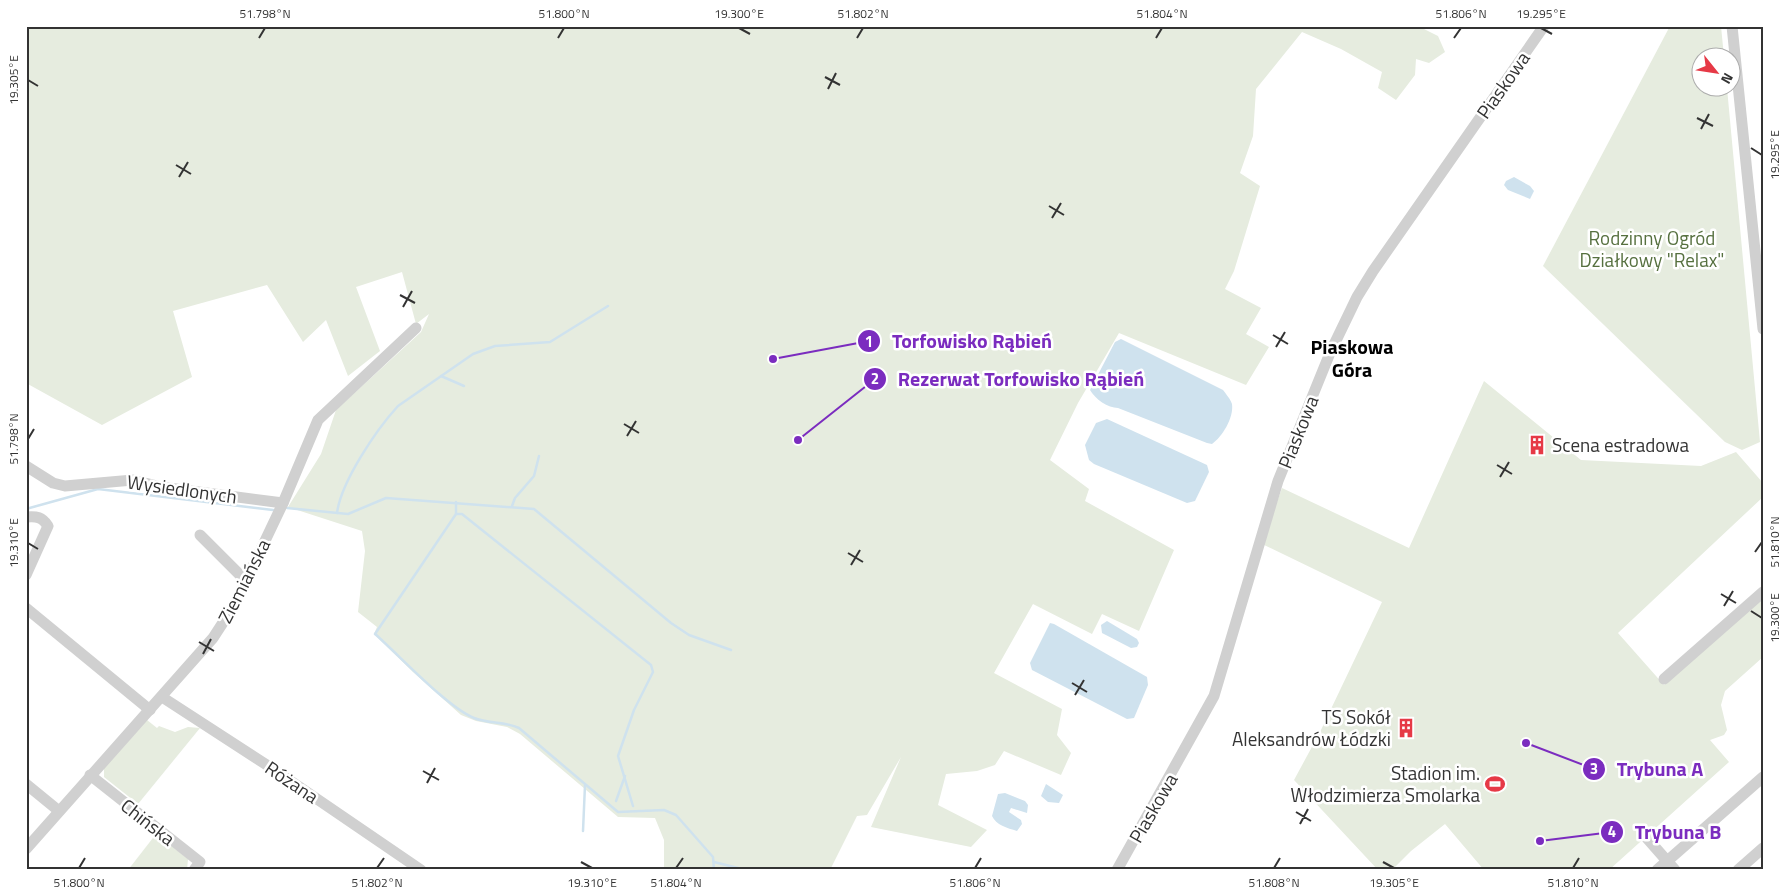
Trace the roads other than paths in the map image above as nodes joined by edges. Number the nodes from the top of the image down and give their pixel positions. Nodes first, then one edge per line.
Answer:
1 (1544, 26) edge
2 (1732, 26) edge
3 (416, 328) dead end
4 (1763, 329) edge
5 (26, 466) edge
6 (283, 503) junction
7 (26, 517) edge
8 (200, 534) dead end
9 (26, 575) edge
10 (246, 580) junction
11 (1763, 592) edge
12 (26, 608) edge
13 (1664, 679) dead end
14 (162, 698) junction
15 (150, 710) junction
16 (90, 775) junction
17 (1763, 777) edge
18 (26, 784) edge
19 (59, 811) junction
20 (1646, 836) dead end
21 (1763, 848) edge
22 (26, 849) edge
23 (1671, 865) edge
24 (194, 870) edge
25 (421, 870) edge
26 (1117, 870) edge
27 (1656, 870) edge
28 (1738, 870) edge

1 - 26 street, Piaskowa
2 - 4 street
3 - 6 street, Ziemiańska
5 - 6 street, Wysiedlonych
6 - 10 street, Ziemiańska
7 - 9 street
8 - 10 street
10 - 14 street, Ziemiańska
11 - 13 street
12 - 15 street
14 - 15 street, Ziemiańska
14 - 25 street, Różana
15 - 16 street, Ziemiańska
16 - 19 street, Ziemiańska
16 - 24 street, Chińska
17 - 23 street
18 - 19 street
19 - 22 street, Ziemiańska
20 - 23 street
21 - 28 street
23 - 27 street

